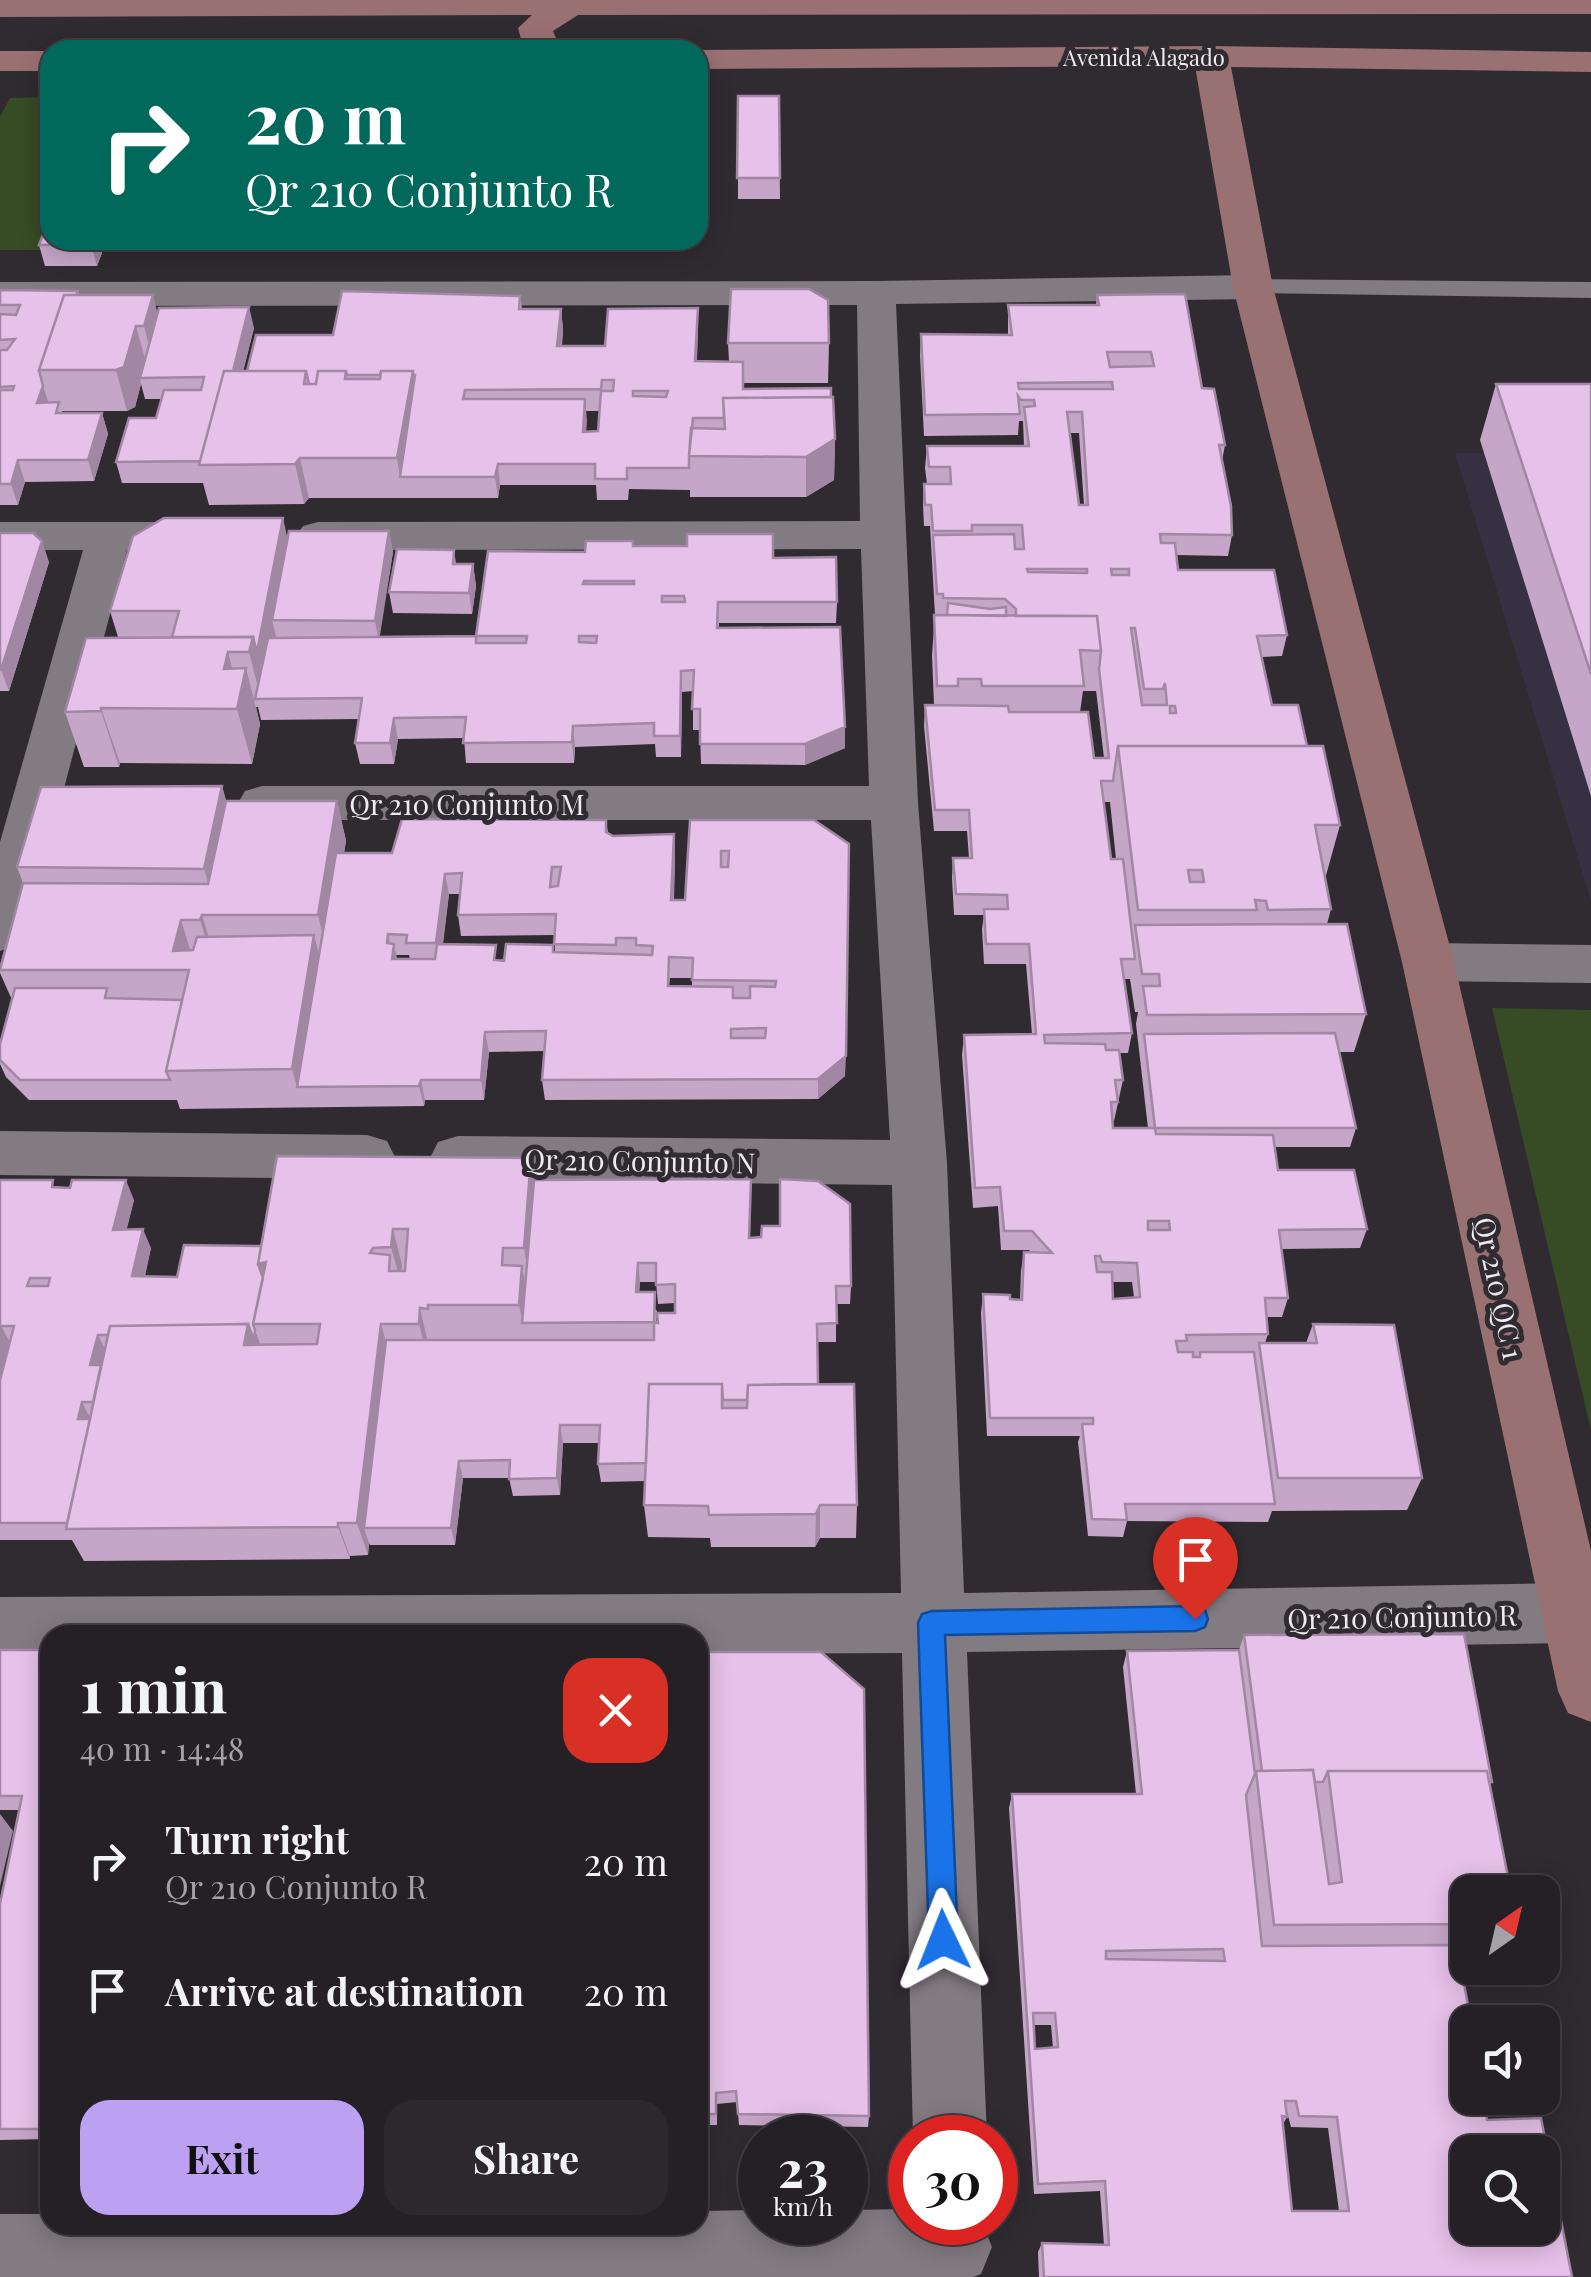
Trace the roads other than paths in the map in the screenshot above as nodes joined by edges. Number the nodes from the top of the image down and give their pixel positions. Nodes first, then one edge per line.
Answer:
1 (1024, 1) edge
2 (1220, 1) edge
3 (461, 3) edge
4 (1591, 4) edge
5 (570, 5) junction
6 (423, 6) junction
7 (0, 7) edge
8 (446, 37) dead end
9 (537, 40) edge
10 (1211, 56) junction
11 (708, 59) edge
12 (0, 61) edge
13 (40, 61) edge
14 (1591, 62) edge
15 (1253, 287) junction
16 (1591, 290) edge
17 (876, 293) junction
18 (0, 294) edge
19 (882, 535) junction
20 (0, 536) edge
21 (109, 536) junction
22 (218, 803) edge
23 (894, 803) junction
24 (0, 932) edge
25 (1428, 962) junction
26 (1591, 964) edge
27 (0, 1153) edge
28 (919, 1163) junction
29 (1572, 1613) junction
30 (932, 1623) junction
31 (466, 1625) edge
32 (0, 1627) edge
33 (40, 1627) edge
34 (1591, 1691) edge
35 (949, 2115) edge
36 (954, 2249) edge
37 (0, 2252) edge

1 - 2 main road
1 - 5 main road
2 - 4 main road
3 - 5 main road
3 - 6 main road
5 - 9 main road
6 - 7 main road
6 - 8 main road
10 - 11 main road, Avenida Alagado
10 - 14 main road, Avenida Alagado
10 - 15 main road, Qr 210 QC 1
12 - 13 main road
15 - 16 lane
15 - 17 street
15 - 25 main road, Qr 210 QC 1
17 - 18 street
17 - 19 street
19 - 21 street
19 - 23 street
20 - 21 street
21 - 24 street
22 - 23 street, Qr 210 Conjunto M
23 - 28 street
25 - 26 street
25 - 29 main road, Qr 210 QC 1
27 - 28 street, Qr 210 Conjunto N
28 - 30 street
29 - 30 street, Qr 210 Conjunto R
29 - 34 main road, Qr 210 QC 1
30 - 31 street, Qr 210 Conjunto R
30 - 35 street
32 - 33 street, Qr 210 Conjunto R
36 - 37 street

